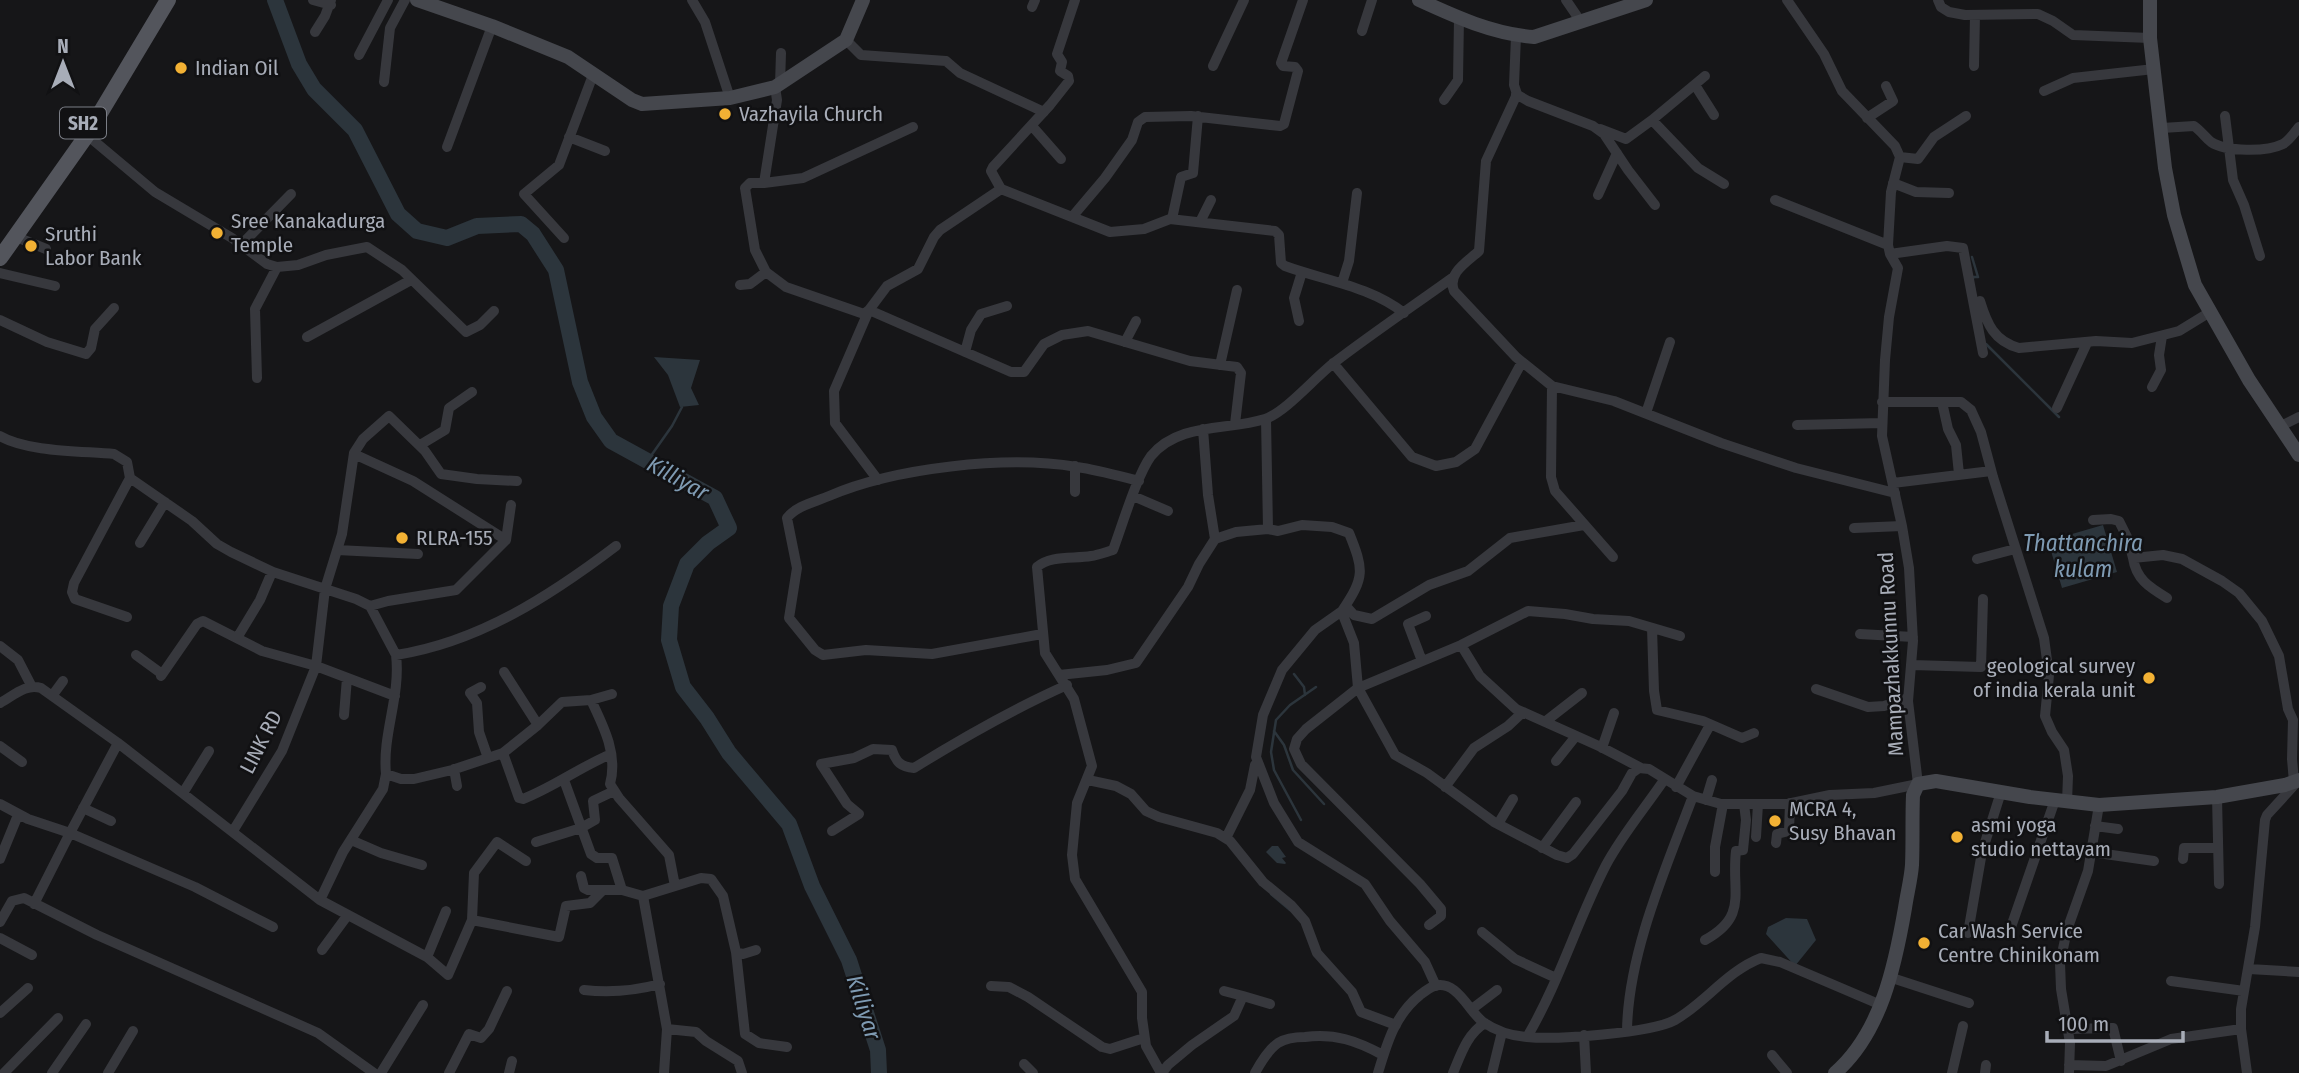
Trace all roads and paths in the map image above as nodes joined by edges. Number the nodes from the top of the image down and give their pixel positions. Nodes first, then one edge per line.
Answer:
1 (158, 0) edge
2 (168, 0) edge
3 (313, 0) edge
4 (388, 0) edge
5 (405, 0) edge
6 (417, 0) edge
7 (692, 0) edge
8 (863, 0) edge
9 (1074, 0) edge
10 (1244, 0) edge
11 (1303, 0) edge
12 (1372, 0) edge
13 (1419, 0) edge
14 (1566, 0) edge
15 (1646, 0) edge
16 (1787, 0) edge
17 (1938, 0) edge
18 (2150, 0) edge
19 (331, 3) edge
20 (1975, 15) junction
21 (1459, 18) junction
22 (1581, 22) junction
23 (492, 26) junction
24 (1363, 31) dead end
25 (315, 32) dead end
26 (1516, 36) junction
27 (2150, 38) junction
28 (846, 40) junction
29 (135, 48) junction
30 (781, 53) dead end
31 (359, 55) dead end
32 (1213, 66) dead end
33 (1974, 66) dead end
34 (2154, 69) junction
35 (593, 75) junction
36 (1706, 76) dead end
37 (384, 82) dead end
38 (1695, 85) junction
39 (777, 86) junction
40 (1886, 86) dead end
41 (2044, 91) dead end
42 (1516, 94) junction
43 (104, 99) junction
44 (730, 99) junction
45 (1444, 100) dead end
46 (1044, 112) junction
47 (1714, 115) dead end
48 (1198, 116) junction
49 (1966, 116) dead end
50 (2225, 116) dead end
51 (1867, 118) junction
52 (1652, 120) junction
53 (1032, 125) junction
54 (913, 127) dead end
55 (2299, 127) edge
56 (1596, 128) junction
57 (2162, 128) junction
58 (87, 135) junction
59 (569, 137) junction
60 (447, 146) dead end
61 (2229, 148) junction
62 (605, 151) dead end
63 (1617, 153) junction
64 (1900, 157) junction
65 (1061, 159) dead end
66 (764, 183) junction
67 (1893, 183) junction
68 (1724, 184) dead end
69 (1001, 189) junction
70 (1357, 193) dead end
71 (291, 194) dead end
72 (1949, 194) dead end
73 (1598, 195) dead end
74 (1211, 200) dead end
75 (1775, 200) dead end
76 (1655, 205) dead end
77 (1072, 217) junction
78 (1172, 219) junction
79 (1200, 222) junction
80 (7, 238) edge
81 (564, 238) dead end
82 (241, 245) junction
83 (46, 249) dead end
84 (1889, 249) junction
85 (2260, 256) dead end
86 (0, 258) edge
87 (277, 267) junction
88 (765, 272) junction
89 (1302, 272) junction
90 (0, 273) edge
91 (1452, 278) junction
92 (411, 280) junction
93 (1342, 283) junction
94 (740, 285) dead end
95 (55, 286) dead end
96 (1237, 290) dead end
97 (1980, 301) dead end
98 (1007, 306) dead end
99 (114, 308) dead end
100 (869, 310) junction
101 (494, 311) dead end
102 (2210, 312) junction
103 (1404, 313) junction
104 (0, 320) edge
105 (1136, 321) dead end
106 (1299, 321) dead end
107 (2162, 336) junction
108 (307, 337) dead end
109 (1125, 342) junction
110 (1670, 342) dead end
111 (2087, 343) junction
112 (965, 352) junction
113 (1983, 353) dead end
114 (1522, 362) junction
115 (1333, 363) junction
116 (1220, 365) junction
117 (257, 378) dead end
118 (1552, 386) junction
119 (2152, 387) dead end
120 (472, 391) dead end
121 (1882, 402) junction
122 (1942, 402) junction
123 (2057, 408) dead end
124 (1646, 413) junction
125 (2299, 417) edge
126 (1266, 419) junction
127 (1882, 423) junction
128 (1235, 424) junction
129 (1797, 425) dead end
130 (2280, 426) junction
131 (1203, 429) junction
132 (0, 436) edge
133 (420, 445) junction
134 (354, 454) junction
135 (2299, 455) edge
136 (1075, 466) junction
137 (1991, 471) junction
138 (1959, 474) junction
139 (130, 478) junction
140 (878, 480) junction
141 (517, 481) dead end
142 (1139, 481) junction
143 (1894, 488) junction
144 (1075, 492) dead end
145 (1133, 496) junction
146 (165, 502) junction
147 (511, 505) dead end
148 (1168, 511) dead end
149 (2092, 520) dead end
150 (1584, 525) junction
151 (1902, 526) junction
152 (1854, 528) dead end
153 (1268, 529) junction
154 (1215, 539) junction
155 (506, 540) junction
156 (140, 543) dead end
157 (616, 546) dead end
158 (2015, 549) junction
159 (337, 550) junction
160 (418, 554) dead end
161 (1613, 557) dead end
162 (2133, 558) junction
163 (1977, 559) dead end
164 (272, 572) junction
165 (325, 589) junction
166 (2167, 598) dead end
167 (1983, 599) dead end
168 (370, 606) junction
169 (1344, 609) junction
170 (1426, 616) dead end
171 (127, 617) dead end
172 (1652, 628) junction
173 (1042, 634) junction
174 (1860, 634) dead end
175 (1680, 636) dead end
176 (1913, 636) junction
177 (237, 638) junction
178 (1461, 645) junction
179 (0, 646) edge
180 (136, 655) dead end
181 (396, 655) junction
182 (1422, 662) junction
183 (1912, 665) junction
184 (316, 666) junction
185 (504, 672) dead end
186 (1059, 675) junction
187 (347, 678) junction
188 (64, 681) dead end
189 (1067, 685) junction
190 (30, 687) junction
191 (481, 687) dead end
192 (1359, 688) junction
193 (1816, 689) dead end
194 (1582, 693) dead end
195 (612, 694) dead end
196 (52, 696) junction
197 (395, 696) junction
198 (1908, 698) junction
199 (591, 701) junction
200 (0, 703) edge
201 (1523, 712) junction
202 (1614, 713) dead end
203 (344, 715) dead end
204 (1546, 722) junction
205 (538, 725) junction
206 (1710, 725) junction
207 (1754, 733) dead end
208 (1576, 736) junction
209 (118, 743) junction
210 (0, 746) edge
211 (1602, 748) junction
212 (209, 751) dead end
213 (503, 752) junction
214 (611, 754) junction
215 (1256, 757) junction
216 (488, 758) junction
217 (1556, 761) dead end
218 (22, 762) dead end
219 (1641, 768) junction
220 (454, 769) junction
221 (386, 774) junction
222 (564, 780) junction
223 (1088, 780) junction
224 (1664, 780) junction
225 (1712, 780) dead end
226 (2297, 780) edge
227 (1918, 784) junction
228 (457, 786) dead end
229 (1445, 787) junction
230 (1676, 787) junction
231 (614, 791) junction
232 (2001, 792) junction
233 (183, 793) junction
234 (1693, 796) junction
235 (2217, 797) junction
236 (1513, 799) dead end
237 (1706, 800) junction
238 (2061, 801) junction
239 (1576, 802) dead end
240 (1790, 803) junction
241 (0, 804) edge
242 (1723, 804) junction
243 (1744, 804) junction
244 (1758, 804) junction
245 (2099, 805) junction
246 (83, 808) junction
247 (18, 815) junction
248 (111, 821) dead end
249 (1498, 824) junction
250 (2095, 826) junction
251 (581, 828) junction
252 (2118, 830) dead end
253 (233, 831) junction
254 (832, 831) dead end
255 (70, 833) junction
256 (1226, 838) junction
257 (1756, 838) dead end
258 (351, 840) junction
259 (536, 842) dead end
260 (1776, 843) dead end
261 (2218, 848) junction
262 (1542, 849) junction
263 (2091, 852) junction
264 (0, 859) edge
265 (2183, 859) dead end
266 (526, 861) dead end
267 (2154, 861) dead end
268 (422, 864) dead end
269 (1715, 872) dead end
270 (581, 876) dead end
271 (2219, 884) dead end
272 (676, 886) junction
273 (622, 890) junction
274 (603, 891) junction
275 (643, 896) junction
276 (320, 900) junction
277 (34, 904) junction
278 (446, 911) dead end
279 (347, 916) junction
280 (472, 920) junction
281 (0, 922) edge
282 (1429, 925) dead end
283 (273, 927) dead end
284 (2011, 928) dead end
285 (1482, 932) dead end
286 (1968, 933) dead end
287 (0, 938) edge
288 (1705, 940) dead end
289 (322, 950) dead end
290 (756, 950) dead end
291 (736, 951) junction
292 (32, 955) dead end
293 (428, 957) junction
294 (2249, 969) junction
295 (2299, 972) edge
296 (1889, 977) junction
297 (1556, 978) junction
298 (2171, 981) dead end
299 (660, 984) junction
300 (991, 986) dead end
301 (1436, 986) junction
302 (28, 988) dead end
303 (584, 990) dead end
304 (1497, 990) dead end
305 (507, 991) dead end
306 (1224, 991) dead end
307 (2244, 991) junction
308 (1243, 996) junction
309 (1969, 1003) dead end
310 (1270, 1004) dead end
311 (423, 1005) dead end
312 (1881, 1005) junction
313 (1472, 1009) junction
314 (0, 1013) edge
315 (58, 1018) dead end
316 (1485, 1023) junction
317 (86, 1024) dead end
318 (1396, 1025) junction
319 (1963, 1026) dead end
320 (667, 1029) junction
321 (2068, 1029) junction
322 (2241, 1030) junction
323 (133, 1031) dead end
324 (1627, 1031) junction
325 (1502, 1032) junction
326 (1584, 1035) junction
327 (1527, 1037) junction
328 (1144, 1038) junction
329 (787, 1047) dead end
330 (1383, 1055) junction
331 (1772, 1055) dead end
332 (2121, 1061) junction
333 (512, 1062) dead end
334 (1024, 1064) dead end
335 (2069, 1069) edge
336 (4, 1073) edge
337 (52, 1073) edge
338 (108, 1073) edge
339 (374, 1073) edge
340 (381, 1073) edge
341 (449, 1073) edge
342 (509, 1073) edge
343 (664, 1073) edge
344 (742, 1073) edge
345 (1032, 1073) edge
346 (1162, 1073) edge
347 (1255, 1073) edge
348 (1378, 1073) edge
349 (1453, 1073) edge
350 (1492, 1073) edge
351 (1586, 1073) edge
352 (1787, 1073) edge
353 (1835, 1073) edge
354 (1952, 1073) edge
355 (2247, 1073) edge

1 - 29 main road, SH2
2 - 29 main road
3 - 19 street
4 - 31 street
5 - 37 street
6 - 23 street
7 - 44 street
8 - 28 street
9 - 46 street
10 - 32 street
11 - 48 street
12 - 24 street
13 - 21 street
14 - 22 street
15 - 22 street
16 - 51 street
17 - 20 street
18 - 27 street
19 - 25 street
20 - 27 street
20 - 33 street
21 - 26 street
21 - 45 street
22 - 26 street
23 - 35 street
23 - 60 street
26 - 42 street
27 - 34 street
28 - 39 street
28 - 46 street
29 - 43 main road, SH2
30 - 39 street
34 - 41 street
34 - 57 street
35 - 44 street
35 - 59 street
36 - 38 street
38 - 47 street
38 - 52 street
39 - 44 street
39 - 66 street
40 - 51 street
42 - 56 street
42 - 91 street
43 - 58 main road
43 - 80 main road, SH2
46 - 53 street
48 - 77 street
48 - 78 street
49 - 64 street
50 - 61 street
51 - 64 street
52 - 56 street
52 - 68 street
53 - 65 street
53 - 69 street
54 - 66 street
55 - 61 street
56 - 63 street
57 - 61 street
57 - 102 street
58 - 80 main road
58 - 82 street
59 - 62 street
59 - 81 street
61 - 85 street
63 - 73 street
63 - 76 street
64 - 67 street, Mampazhakkunnu Road
66 - 88 street
67 - 72 street
67 - 84 street, Mampazhakkunnu Road
69 - 77 street
69 - 100 street
70 - 93 street
71 - 82 street
74 - 79 street
75 - 84 street
77 - 78 street
78 - 79 street
79 - 89 street
80 - 83 street
80 - 86 main road
82 - 87 street
84 - 113 street
84 - 121 street, Mampazhakkunnu Road
87 - 92 street
87 - 117 street
88 - 94 street
88 - 100 street
89 - 93 street
89 - 106 street
90 - 95 street
91 - 103 street
91 - 114 street
92 - 101 street
92 - 108 street
93 - 103 street
96 - 116 street
97 - 111 street
98 - 112 street
99 - 104 street
100 - 112 street
100 - 140 street
102 - 107 street
102 - 130 street
103 - 115 street
105 - 109 street
107 - 111 street
107 - 119 street
109 - 112 street
109 - 116 street
110 - 124 street
111 - 123 street
114 - 115 street
114 - 118 street
115 - 126 street
116 - 128 street
118 - 124 street
118 - 150 street
120 - 133 street
121 - 122 street
121 - 127 street, Mampazhakkunnu Road
122 - 137 street
122 - 138 street
124 - 143 street
125 - 130 street
126 - 128 street
126 - 153 street
127 - 129 street
127 - 143 street, Mampazhakkunnu Road
128 - 131 street
130 - 135 street
131 - 142 street
131 - 154 street
132 - 139 street
133 - 134 street
133 - 141 street
134 - 155 street
134 - 159 street, LINK RD
136 - 140 street
136 - 142 street
136 - 144 street
137 - 138 street
137 - 158 street
138 - 143 street
139 - 146 street
139 - 171 street
140 - 173 street
142 - 145 street
143 - 151 street, Mampazhakkunnu Road
145 - 148 street
145 - 173 street
146 - 156 street
146 - 164 street
147 - 155 street
149 - 162 street
150 - 161 street
150 - 169 street
151 - 152 street
151 - 176 street, Mampazhakkunnu Road
153 - 154 street
153 - 169 street
154 - 186 street
155 - 168 street
157 - 181 street
158 - 163 street
158 - 238 street
159 - 160 street
159 - 165 street, LINK RD
162 - 166 street
162 - 226 street
164 - 165 street
164 - 177 street
165 - 168 street
165 - 184 street, LINK RD
167 - 183 street
168 - 181 street
169 - 192 street
169 - 215 street
170 - 182 street
172 - 175 street
172 - 178 street
172 - 206 street
173 - 186 street
174 - 176 street
176 - 183 street, Mampazhakkunnu Road
177 - 180 street
177 - 184 street
178 - 182 street
178 - 201 street, Mampazhakkunnu Road
179 - 190 street
181 - 197 street
182 - 192 street
183 - 198 street, Mampazhakkunnu Road
184 - 187 street
184 - 253 street, LINK RD
185 - 205 street
186 - 189 street
187 - 197 street
187 - 203 street
188 - 196 street
189 - 223 street
189 - 254 street
190 - 196 street
190 - 200 street
191 - 216 street
192 - 229 street
192 - 282 street
193 - 198 street
194 - 204 street
195 - 199 street
196 - 209 street
197 - 221 street
198 - 227 street, Mampazhakkunnu Road
199 - 205 street
199 - 214 street
201 - 204 street, Mampazhakkunnu Road
201 - 229 street
202 - 211 street
204 - 208 street, Mampazhakkunnu Road
205 - 213 street
206 - 207 street
206 - 230 street
208 - 211 street, Mampazhakkunnu Road
208 - 217 street
209 - 233 street
209 - 246 street
210 - 218 street
211 - 219 street, Mampazhakkunnu Road
212 - 233 street
213 - 216 street
213 - 222 street
214 - 222 street
214 - 231 street
215 - 256 street
215 - 301 street
216 - 220 street
219 - 224 street, Mampazhakkunnu Road
219 - 262 street
220 - 221 street
220 - 228 street
221 - 258 street
222 - 251 street
223 - 256 street
223 - 328 street
224 - 230 street, Mampazhakkunnu Road
224 - 297 street
225 - 237 street
226 - 235 street
226 - 294 street
227 - 232 street
227 - 240 street, Mampazhakkunnu Road
227 - 296 street
229 - 249 street
230 - 234 street, Mampazhakkunnu Road
231 - 251 street
231 - 272 street
232 - 238 street
232 - 286 street
233 - 253 street
234 - 237 street, Mampazhakkunnu Road
234 - 324 street
235 - 245 street
235 - 261 street
236 - 249 street
237 - 242 street, Mampazhakkunnu Road
238 - 245 street
238 - 284 street
239 - 262 street
240 - 244 street, Mampazhakkunnu Road
240 - 260 street
241 - 247 street
242 - 243 street, Mampazhakkunnu Road
242 - 269 street
243 - 244 street, Mampazhakkunnu Road
243 - 288 street
244 - 257 street
245 - 250 street
246 - 248 street
246 - 255 street
247 - 255 street
247 - 264 street
249 - 262 street
250 - 252 street
250 - 263 street
251 - 259 street
251 - 273 street
253 - 276 street
255 - 277 street
255 - 283 street
256 - 318 street
258 - 268 street
258 - 276 street
261 - 265 street
261 - 271 street
263 - 267 street
263 - 321 street
266 - 280 street
270 - 274 street
272 - 275 street
272 - 291 street
273 - 274 street
273 - 275 street
274 - 280 street
275 - 299 street
276 - 279 street
277 - 281 street
277 - 339 street
278 - 293 street
279 - 289 street
279 - 293 street
280 - 293 street
285 - 297 street
287 - 292 street
290 - 291 street
291 - 329 street
294 - 295 street
294 - 307 street
296 - 309 street
296 - 312 street
297 - 327 street
298 - 307 street
299 - 303 street
299 - 320 street
300 - 328 street
301 - 313 street
301 - 318 street
302 - 314 street
304 - 313 street
305 - 341 street
306 - 308 street
307 - 322 street
308 - 310 street
308 - 346 street
311 - 340 street
312 - 324 street
312 - 353 street
313 - 316 street
315 - 336 street
316 - 325 street
316 - 349 street
317 - 337 street
318 - 330 street
319 - 354 street
320 - 343 street
320 - 344 street
321 - 332 street
321 - 335 street
322 - 332 street
322 - 355 street
323 - 338 street
324 - 326 street
325 - 327 street
325 - 350 street
326 - 327 street
326 - 351 street
328 - 346 street
330 - 347 street
330 - 348 street
331 - 352 street
332 - 335 street
333 - 342 street
334 - 345 street

